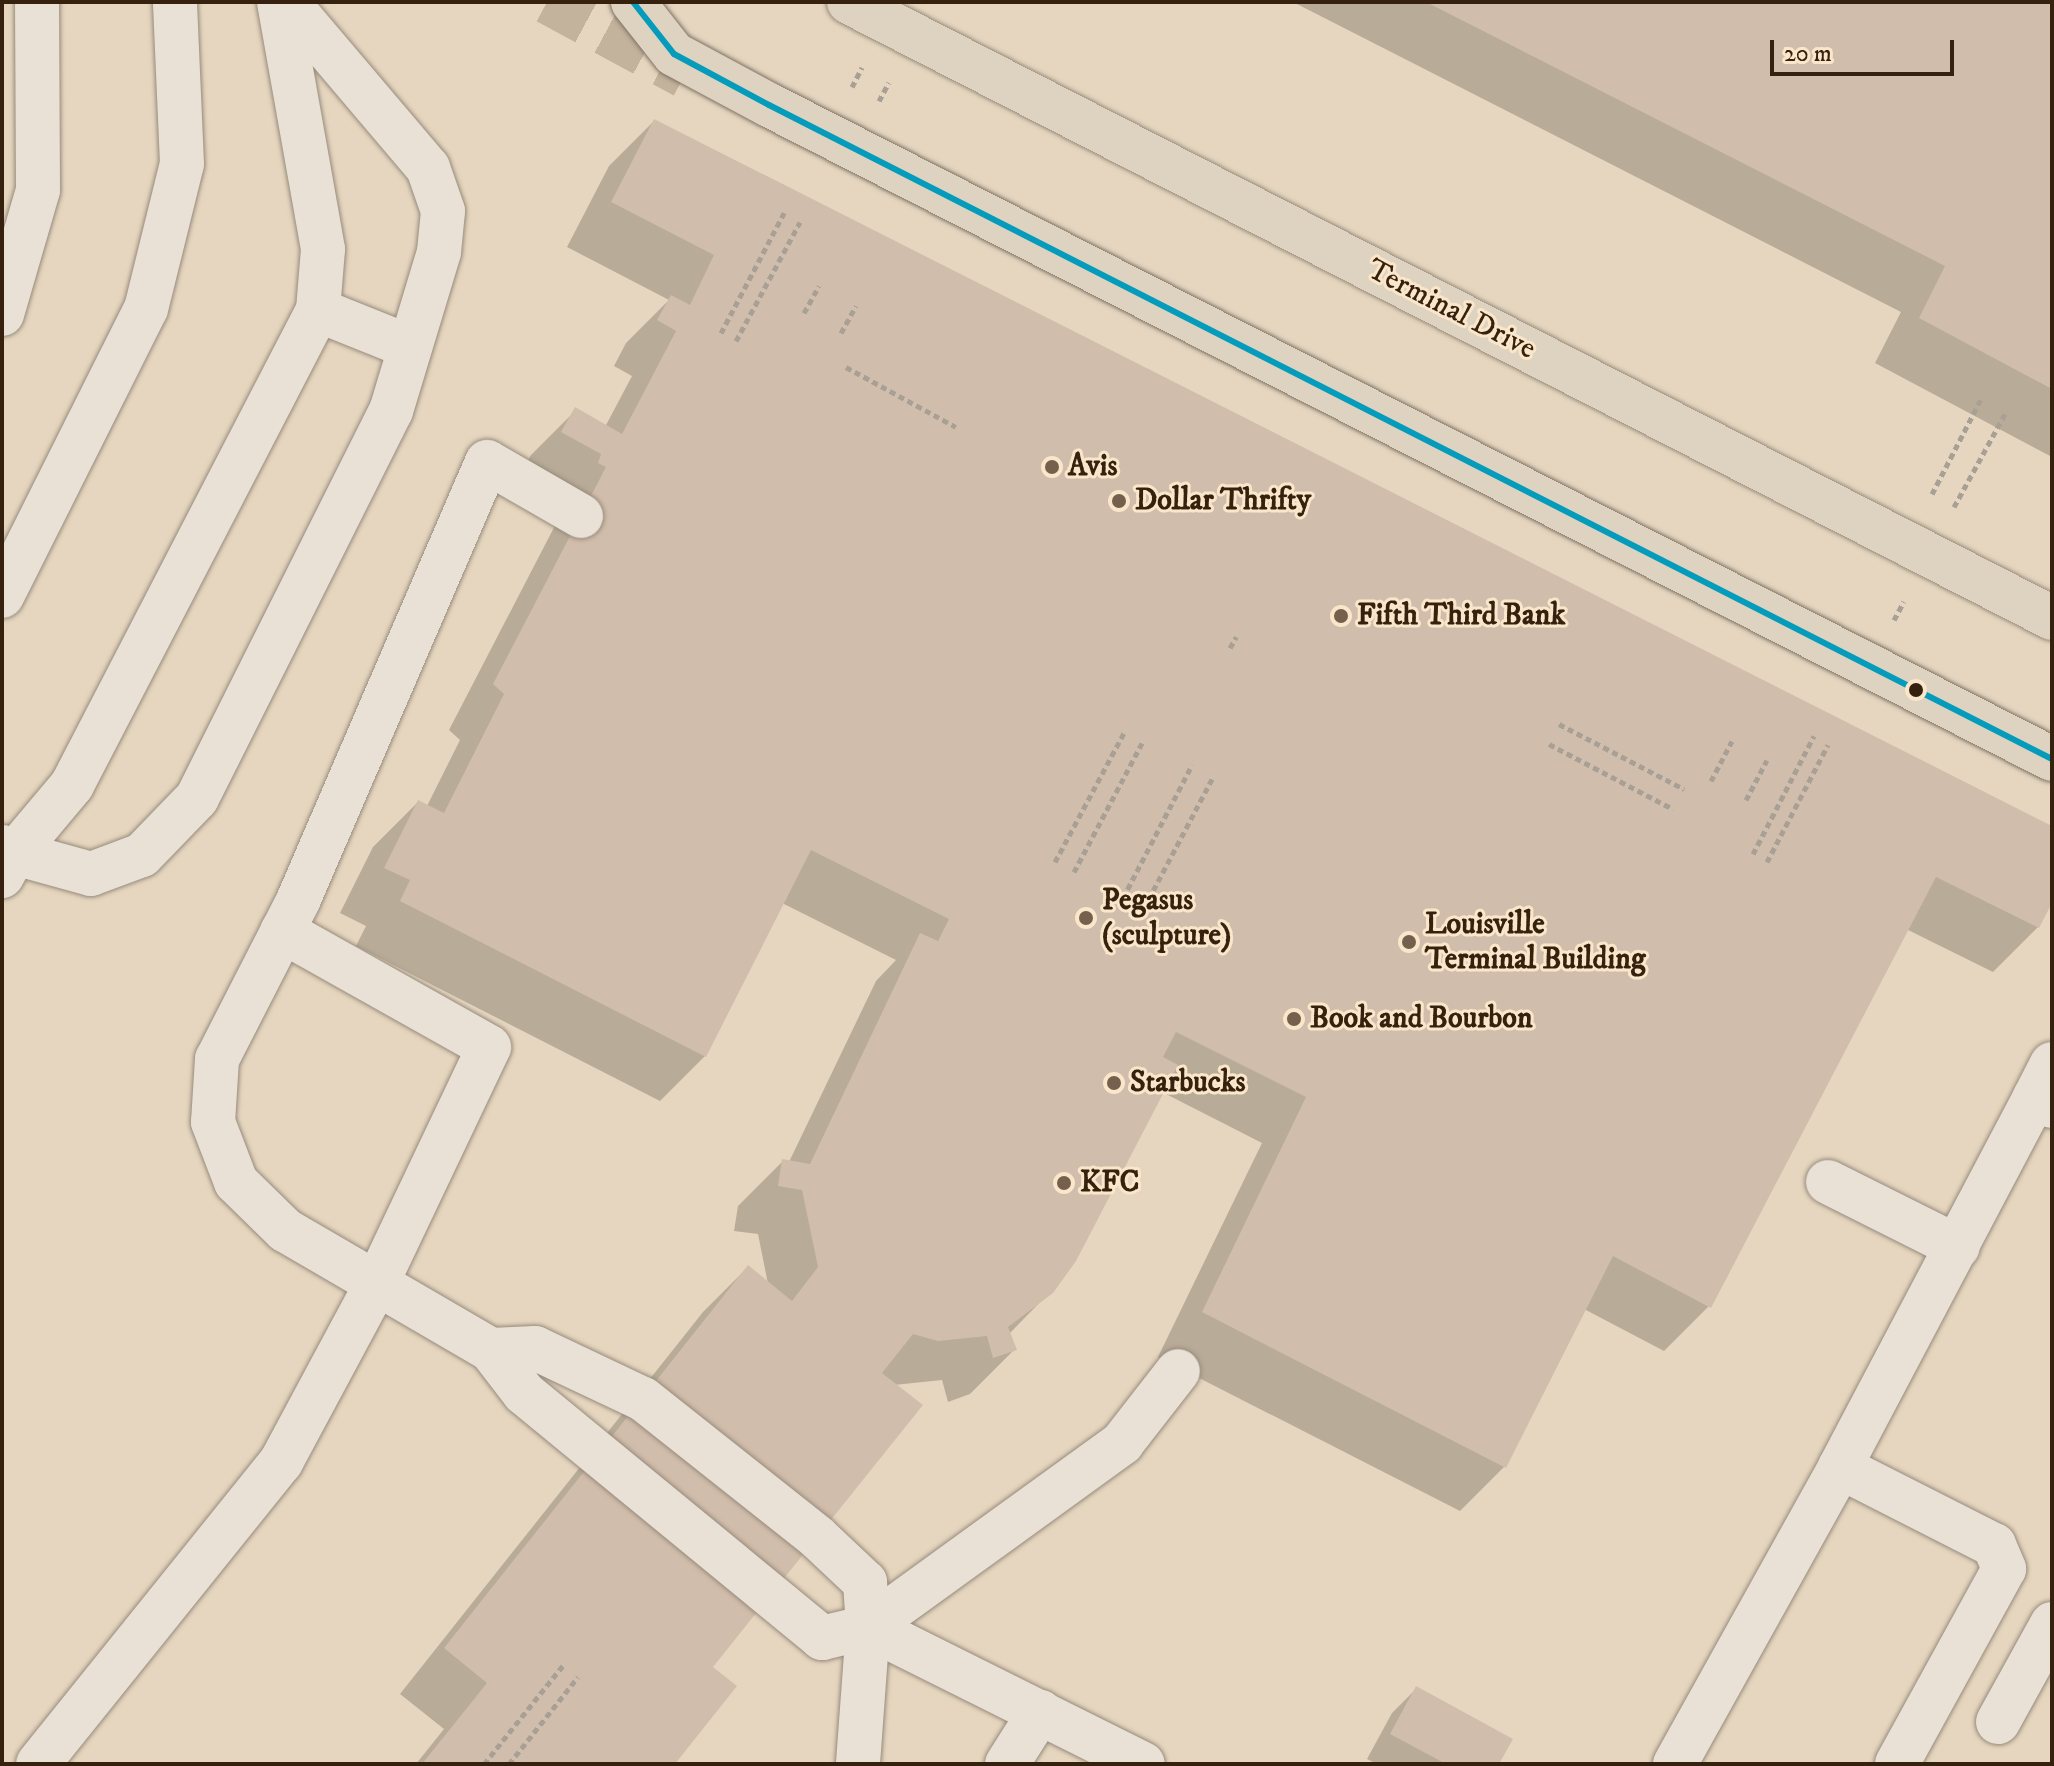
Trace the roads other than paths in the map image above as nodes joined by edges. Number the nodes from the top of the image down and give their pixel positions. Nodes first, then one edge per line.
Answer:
1 (37, 2) edge
2 (175, 2) edge
3 (279, 2) edge
4 (287, 2) edge
5 (633, 2) edge
6 (849, 2) edge
7 (318, 310) junction
8 (2, 314) edge
9 (410, 347) junction
10 (581, 516) dead end
11 (2, 596) edge
12 (2052, 618) edge
13 (2052, 759) edge
14 (6, 859) edge
15 (282, 931) junction
16 (2046, 1089) edge
17 (1828, 1182) dead end
18 (1958, 1247) junction
19 (377, 1283) junction
20 (491, 1350) junction
21 (1178, 1371) dead end
22 (1840, 1467) junction
23 (2052, 1624) edge
24 (868, 1627) junction
25 (1040, 1712) junction
26 (1998, 1722) dead end
27 (38, 1764) edge
28 (858, 1764) edge
29 (1007, 1764) edge
30 (1143, 1764) edge
31 (1675, 1764) edge
32 (1897, 1764) edge

1 - 8 lane
2 - 11 lane
3 - 7 lane
4 - 9 lane
5 - 13 main road, bridge
6 - 12 main road, Terminal Drive
7 - 9 lane
7 - 14 lane
9 - 14 lane
10 - 15 lane
15 - 19 lane
15 - 19 lane
16 - 18 lane
17 - 18 lane
18 - 22 lane
19 - 20 lane
19 - 27 lane
20 - 24 lane
20 - 24 lane
21 - 24 lane
22 - 31 lane
22 - 32 lane
23 - 26 lane
24 - 25 lane
24 - 28 lane
25 - 29 lane
25 - 30 lane

